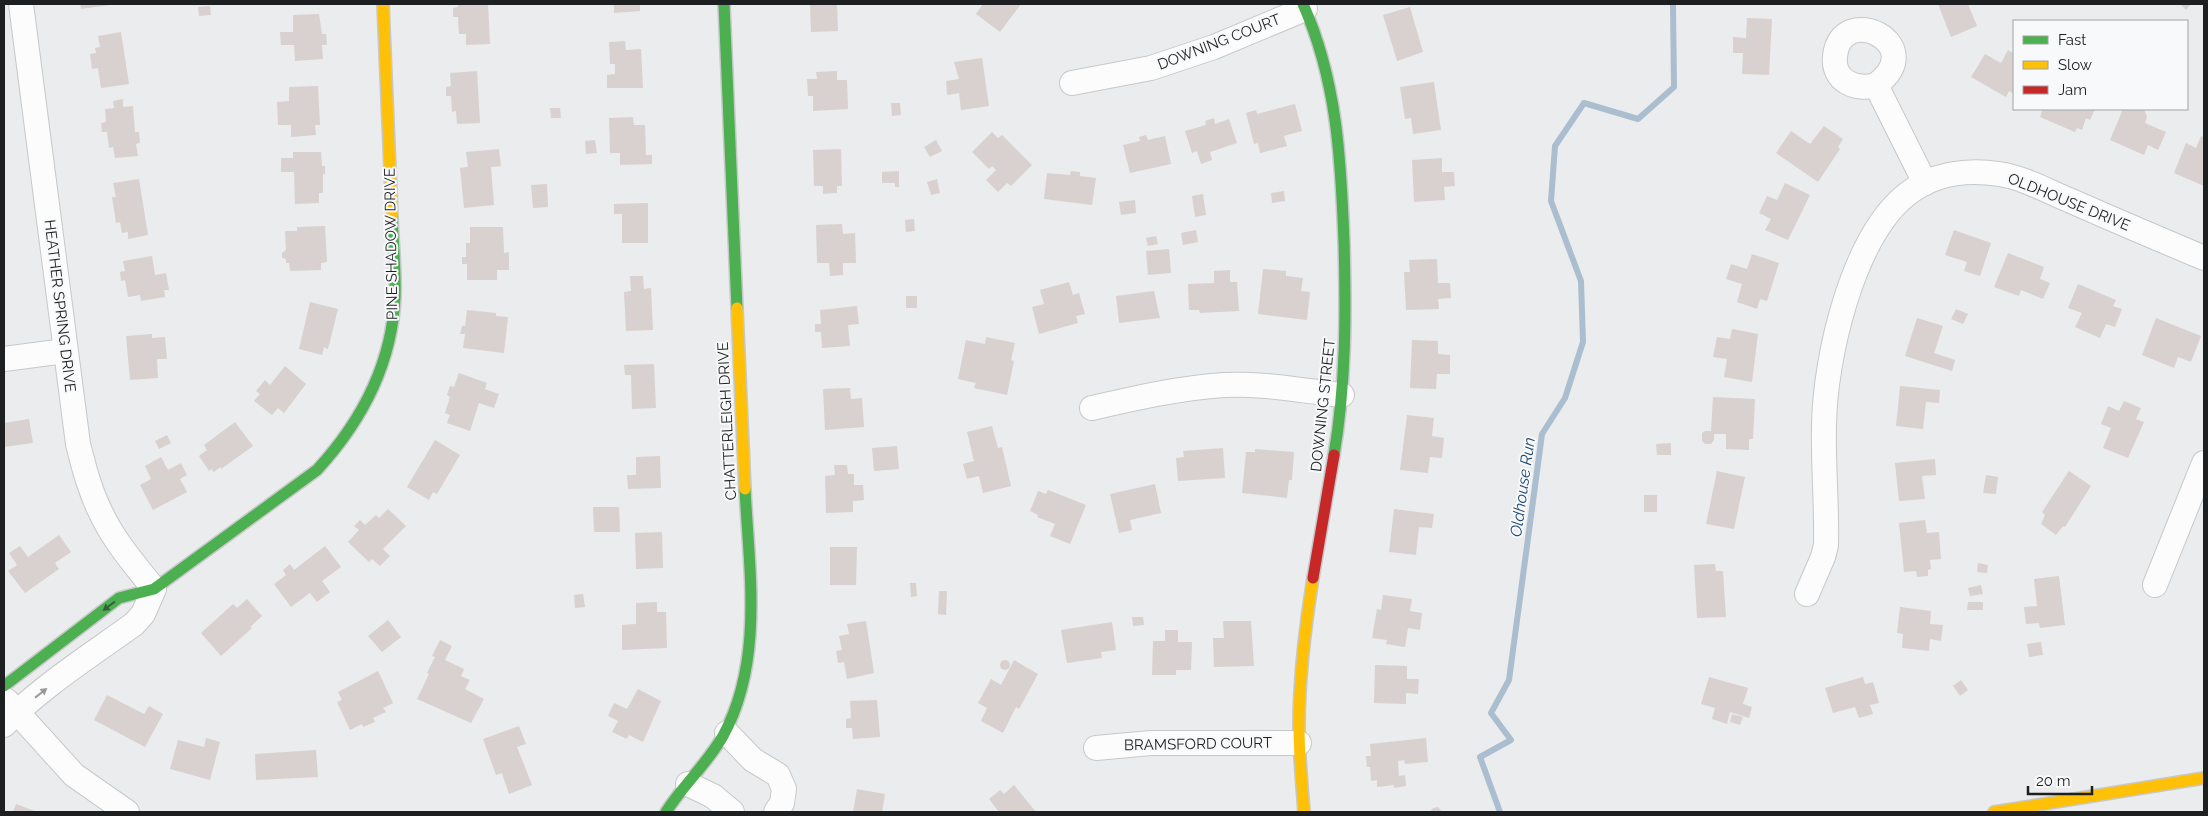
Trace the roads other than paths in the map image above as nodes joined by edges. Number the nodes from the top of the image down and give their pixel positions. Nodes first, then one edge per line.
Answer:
1 (21, 4) edge
2 (383, 4) edge
3 (724, 4) edge
4 (1304, 6) edge
5 (1072, 83) dead end
6 (1876, 86) dead end
7 (1925, 183) junction
8 (2204, 258) edge
9 (65, 351) junction
10 (4, 359) edge
11 (1342, 395) junction
12 (1092, 408) dead end
13 (2204, 463) edge
14 (2155, 585) dead end
15 (154, 589) junction
16 (1807, 594) dead end
17 (4, 686) edge
18 (8, 711) edge
19 (727, 733) junction
20 (1299, 743) junction
21 (1096, 748) dead end
22 (2204, 778) edge
23 (688, 784) junction
24 (127, 812) edge
25 (666, 812) edge
26 (732, 812) edge
27 (776, 812) edge
28 (1304, 812) edge
29 (1994, 812) edge

1 - 9 street, HEATHER SPRING DRIVE
2 - 15 street, PINE SHADOW DRIVE
3 - 19 street, CHATTERLEIGH DRIVE
4 - 5 street, DOWNING COURT
4 - 11 street, DOWNING STREET
6 - 7 street
7 - 8 street, OLDHOUSE DRIVE
7 - 16 street, OLDHOUSE DRIVE
9 - 10 street
9 - 15 street, HEATHER SPRING DRIVE
11 - 12 street
11 - 20 street, DOWNING STREET
13 - 14 street
15 -> 17 street, PINE SHADOW DRIVE
18 -> 15 street, PINE SHADOW DRIVE
18 - 24 street
19 - 23 street, CHATTERLEIGH DRIVE
19 - 27 street
20 - 21 street, BRAMSFORD COURT
20 - 28 street, DOWNING STREET
22 - 29 street
23 - 25 street, CHATTERLEIGH DRIVE
23 - 26 street

